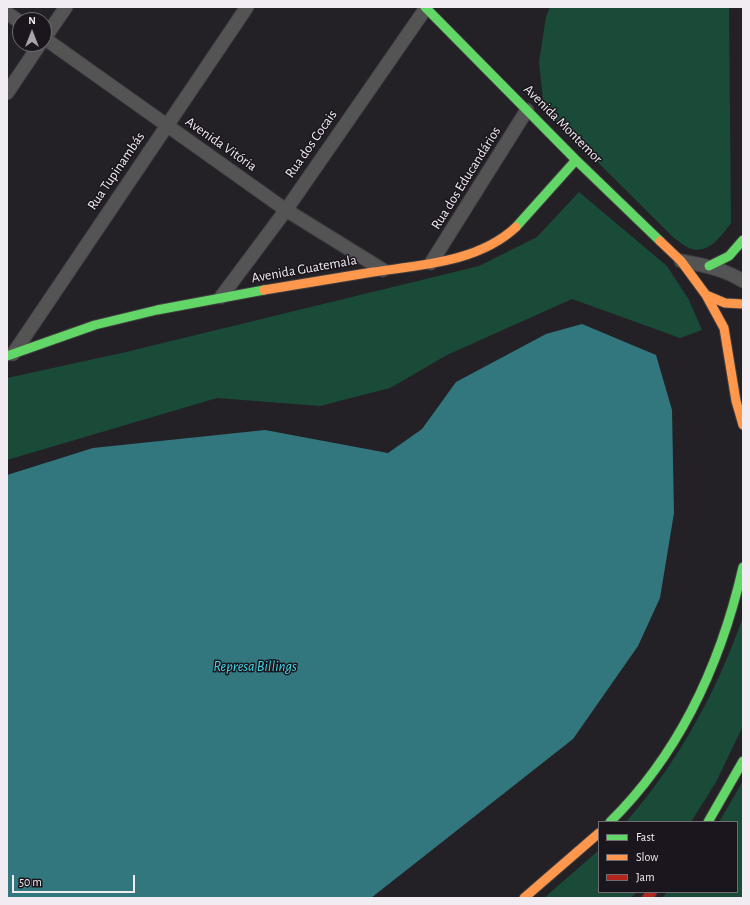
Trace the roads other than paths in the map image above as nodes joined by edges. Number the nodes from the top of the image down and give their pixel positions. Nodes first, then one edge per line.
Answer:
1 (66, 7) edge
2 (247, 7) edge
3 (425, 8) edge
4 (52, 27) edge
5 (52, 44) edge
6 (35, 52) edge
7 (7, 93) edge
8 (527, 110) junction
9 (166, 125) junction
10 (576, 160) junction
11 (286, 210) junction
12 (743, 240) edge
13 (681, 261) junction
14 (431, 263) junction
15 (709, 266) junction
16 (383, 270) junction
17 (743, 281) edge
18 (706, 295) junction
19 (221, 297) junction
20 (743, 304) edge
21 (10, 355) edge
22 (743, 425) edge
23 (743, 567) edge
24 (743, 761) edge
25 (611, 821) edge
26 (709, 821) edge
27 (598, 834) edge
28 (524, 898) edge

1 - 4 street
2 - 9 street, Rua Tupinambás
3 - 8 main road, Avenida Montemor
3 - 11 street, Rua dos Cocais
5 - 9 street, Avenida Vitória
6 - 7 street
8 - 10 main road, Avenida Montemor
8 - 14 street, Rua dos Educandários
9 - 11 street, Avenida Vitória
9 - 21 street, Rua Tupinambás
10 - 13 main road, Avenida Montemor
10 - 14 main road, Avenida Guatemala
11 - 16 street, Avenida Vitória
11 - 19 street, Rua dos Cocais
12 - 15 main road
13 - 15 street
13 - 18 main road, Avenida Montemor
14 - 16 main road, Avenida Guatemala
15 - 17 street
16 - 19 main road, Avenida Guatemala
18 - 20 main road
18 - 22 main road, Avenida Montemor
19 - 21 main road, Avenida Guatemala
23 - 25 main road
24 - 26 main road
27 - 28 main road

